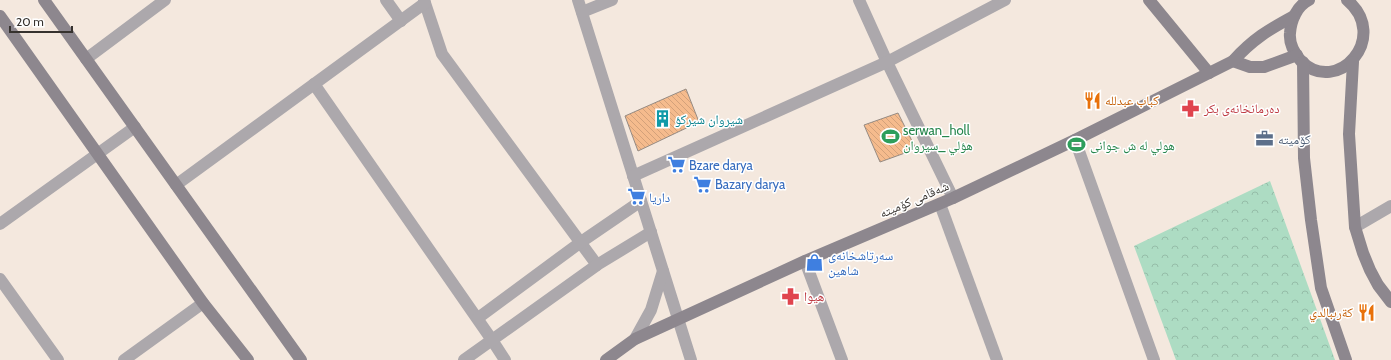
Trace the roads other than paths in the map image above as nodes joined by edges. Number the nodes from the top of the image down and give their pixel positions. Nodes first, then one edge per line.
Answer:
1 (44, 0) edge
2 (165, 0) edge
3 (386, 0) edge
4 (578, 0) edge
5 (612, 0) edge
6 (859, 0) edge
7 (1005, 0) edge
8 (1149, 0) edge
9 (425, 1) edge
10 (1307, 1) edge
11 (1352, 2) edge
12 (582, 12) junction
13 (0, 16) edge
14 (1294, 16) junction
15 (401, 21) junction
16 (86, 59) junction
17 (1300, 59) junction
18 (1233, 61) junction
19 (887, 62) junction
20 (1353, 62) junction
21 (1209, 73) junction
22 (314, 84) junction
23 (135, 127) junction
24 (1075, 140) junction
25 (98, 154) junction
26 (633, 176) junction
27 (176, 185) junction
28 (954, 198) junction
29 (641, 201) junction
30 (940, 204) junction
31 (1391, 206) edge
32 (0, 224) edge
33 (1355, 227) junction
34 (651, 232) junction
35 (581, 242) junction
36 (805, 261) junction
37 (597, 265) junction
38 (663, 270) junction
39 (0, 279) edge
40 (1391, 302) edge
41 (203, 303) junction
42 (478, 318) junction
43 (678, 319) junction
44 (635, 339) junction
45 (492, 340) junction
46 (58, 360) edge
47 (124, 360) edge
48 (248, 360) edge
49 (301, 360) edge
50 (464, 360) edge
51 (505, 360) edge
52 (606, 360) edge
53 (691, 360) edge
54 (842, 360) edge
55 (997, 360) edge
56 (1154, 360) edge
57 (1346, 360) edge

1 - 16 main road
2 - 16 street
3 - 15 street
4 - 12 street
5 - 12 street
6 - 19 street
7 - 19 street
8 - 21 main road
9 - 15 street
9 - 35 street
10 - 14 main road
11 - 20 main road
12 - 26 street
13 - 25 main road
14 - 17 main road
14 - 18 main road, شەقامی کۆمیتە
15 - 22 street
16 - 23 main road
17 - 18 main road
17 - 20 main road
17 - 57 main road
18 - 21 main road, شەقامی کۆمیتە
19 - 26 street
19 - 28 street
20 - 33 main road
21 - 24 main road, شەقامی کۆمیتە
22 - 27 street
22 - 42 street
23 - 25 street
23 - 27 main road
24 - 28 main road, شەقامی کۆمیتە
24 - 56 street
25 - 32 street
25 - 41 main road
26 - 29 street
27 - 49 main road
28 - 30 main road, شەقامی کۆمیتە
29 - 34 street
29 - 35 street
30 - 36 main road, شەقامی کۆمیتە
30 - 55 street
31 - 33 street
33 - 40 main road
34 - 37 street
34 - 38 street
35 - 37 street
35 - 42 street
36 - 43 main road, شەقامی کۆمیتە
36 - 54 street
37 - 45 street
38 - 43 street
38 - 44 street
39 - 46 street
41 - 47 street
41 - 48 main road
42 - 45 street
43 - 44 main road, شەقامی کۆمیتە
43 - 53 street
44 - 52 main road, شەقامی کۆمیتە
45 - 50 street
45 - 51 street

